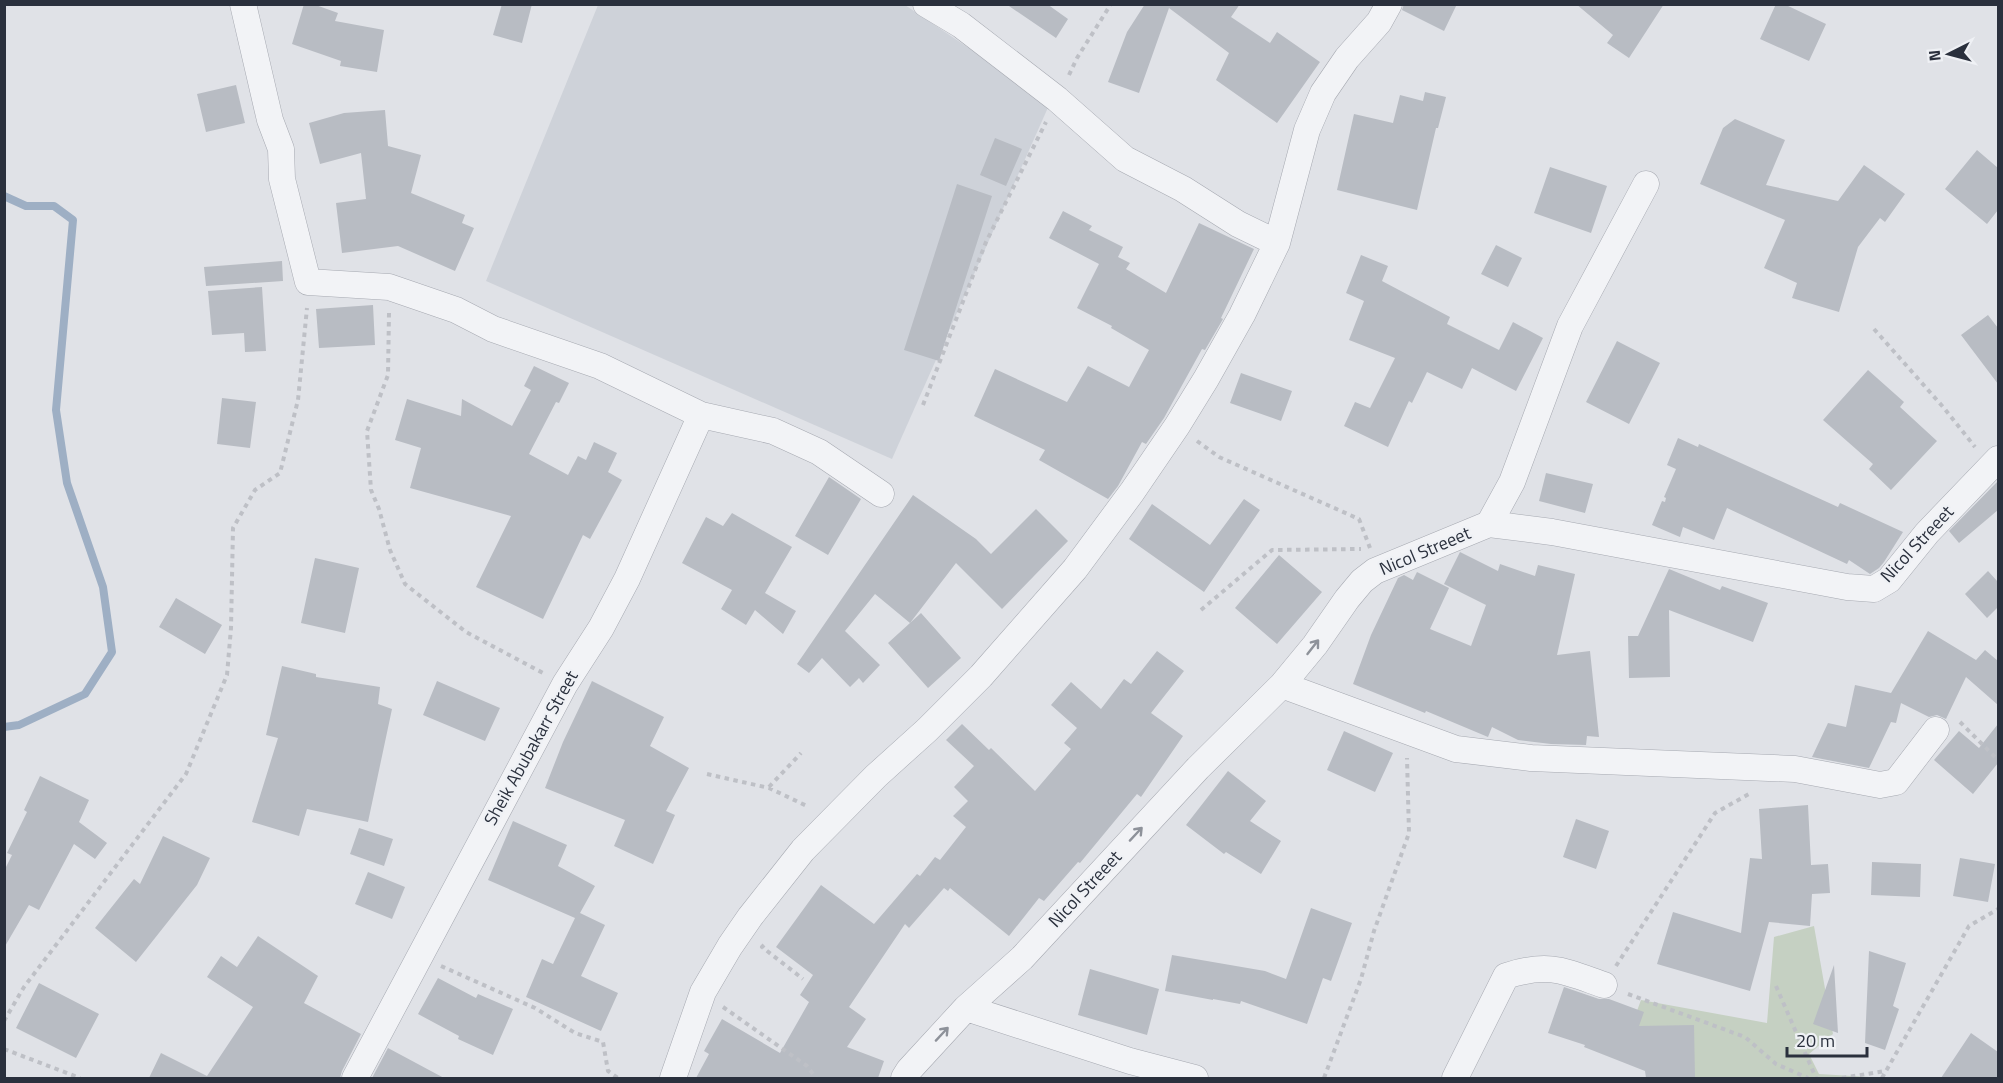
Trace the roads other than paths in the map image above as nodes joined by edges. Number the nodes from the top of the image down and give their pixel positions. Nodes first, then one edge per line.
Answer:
1 (243, 4) edge
2 (926, 4) edge
3 (1389, 4) edge
4 (1646, 184) dead end
5 (1276, 243) junction
6 (701, 415) junction
7 (1996, 462) edge
8 (881, 494) dead end
9 (1489, 524) junction
10 (1282, 685) junction
11 (1936, 730) road end
12 (1604, 985) road end
13 (966, 1008) junction
14 (355, 1078) edge
15 (673, 1078) edge
16 (904, 1078) edge
17 (1195, 1078) edge
18 (1455, 1078) edge

1 - 6 street
2 - 5 street
3 - 5 street
4 - 9 street
5 - 15 street
6 - 8 street
6 - 14 street, Sheik Abubakarr Street
7 - 9 street, Nicol Streeet
10 -> 9 street, Nicol Streeet
10 - 11 street
13 -> 10 street, Nicol Streeet
12 - 18 street
16 -> 13 street, Nicol Streeet
13 - 17 street

